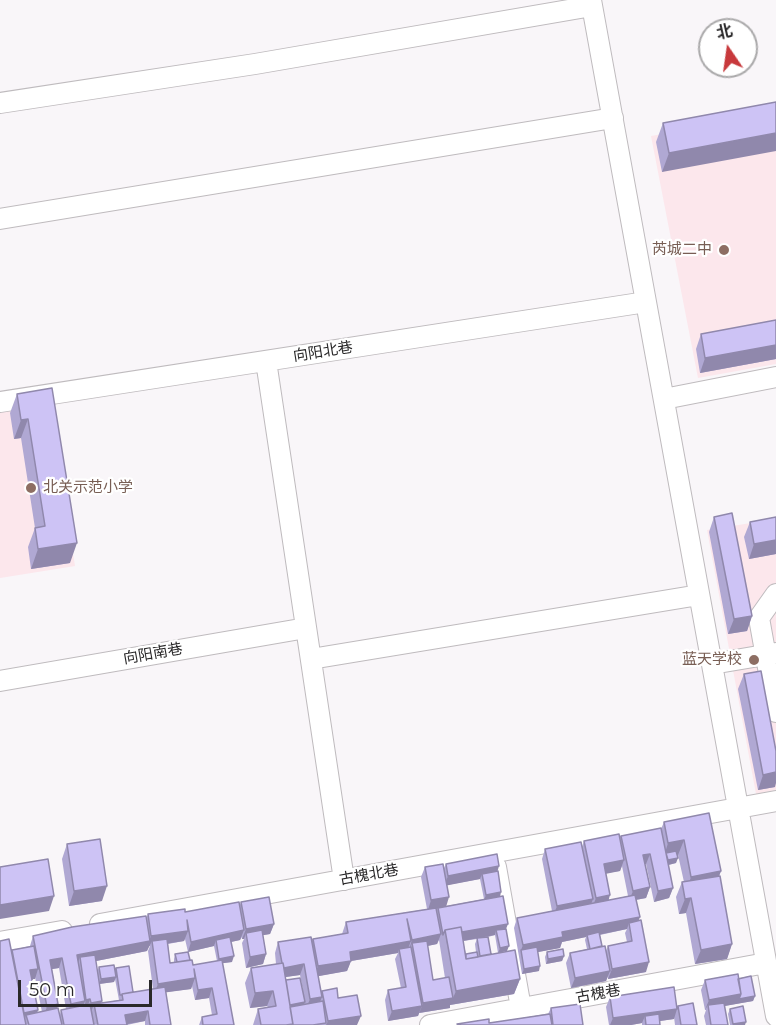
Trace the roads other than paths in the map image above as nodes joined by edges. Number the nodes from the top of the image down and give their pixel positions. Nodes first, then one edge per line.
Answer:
1 (592, 3) edge
2 (0, 103) edge
3 (613, 118) junction
4 (0, 219) edge
5 (646, 302) junction
6 (266, 361) junction
7 (776, 377) edge
8 (664, 399) junction
9 (0, 402) edge
10 (776, 594) edge
11 (699, 595) junction
12 (306, 628) junction
13 (771, 654) edge
14 (311, 659) junction
15 (712, 664) junction
16 (0, 681) edge
17 (776, 712) edge
18 (776, 801) edge
19 (738, 808) junction
20 (494, 852) junction
21 (344, 880) junction
22 (0, 942) edge
23 (766, 963) junction
24 (521, 1008) junction
25 (776, 1016) edge
26 (438, 1024) edge

1 - 2 street
1 - 3 street
3 - 4 street
3 - 5 street
5 - 6 street, 向阳北巷
5 - 8 street
6 - 9 street, 向阳北巷
6 - 12 street
7 - 8 street
8 - 11 street
10 - 13 street
11 - 14 street
11 - 15 street
12 - 14 street
12 - 16 street, 向阳南巷
13 - 15 street
13 - 17 street
14 - 21 street
15 - 19 street
18 - 19 street, 古槐北巷
19 - 20 street, 古槐北巷
19 - 23 street
20 - 21 street, 古槐北巷
20 - 24 street
21 - 22 street, 古槐北巷
23 - 24 street, 古槐巷
23 - 25 street
24 - 26 street, 古槐巷

